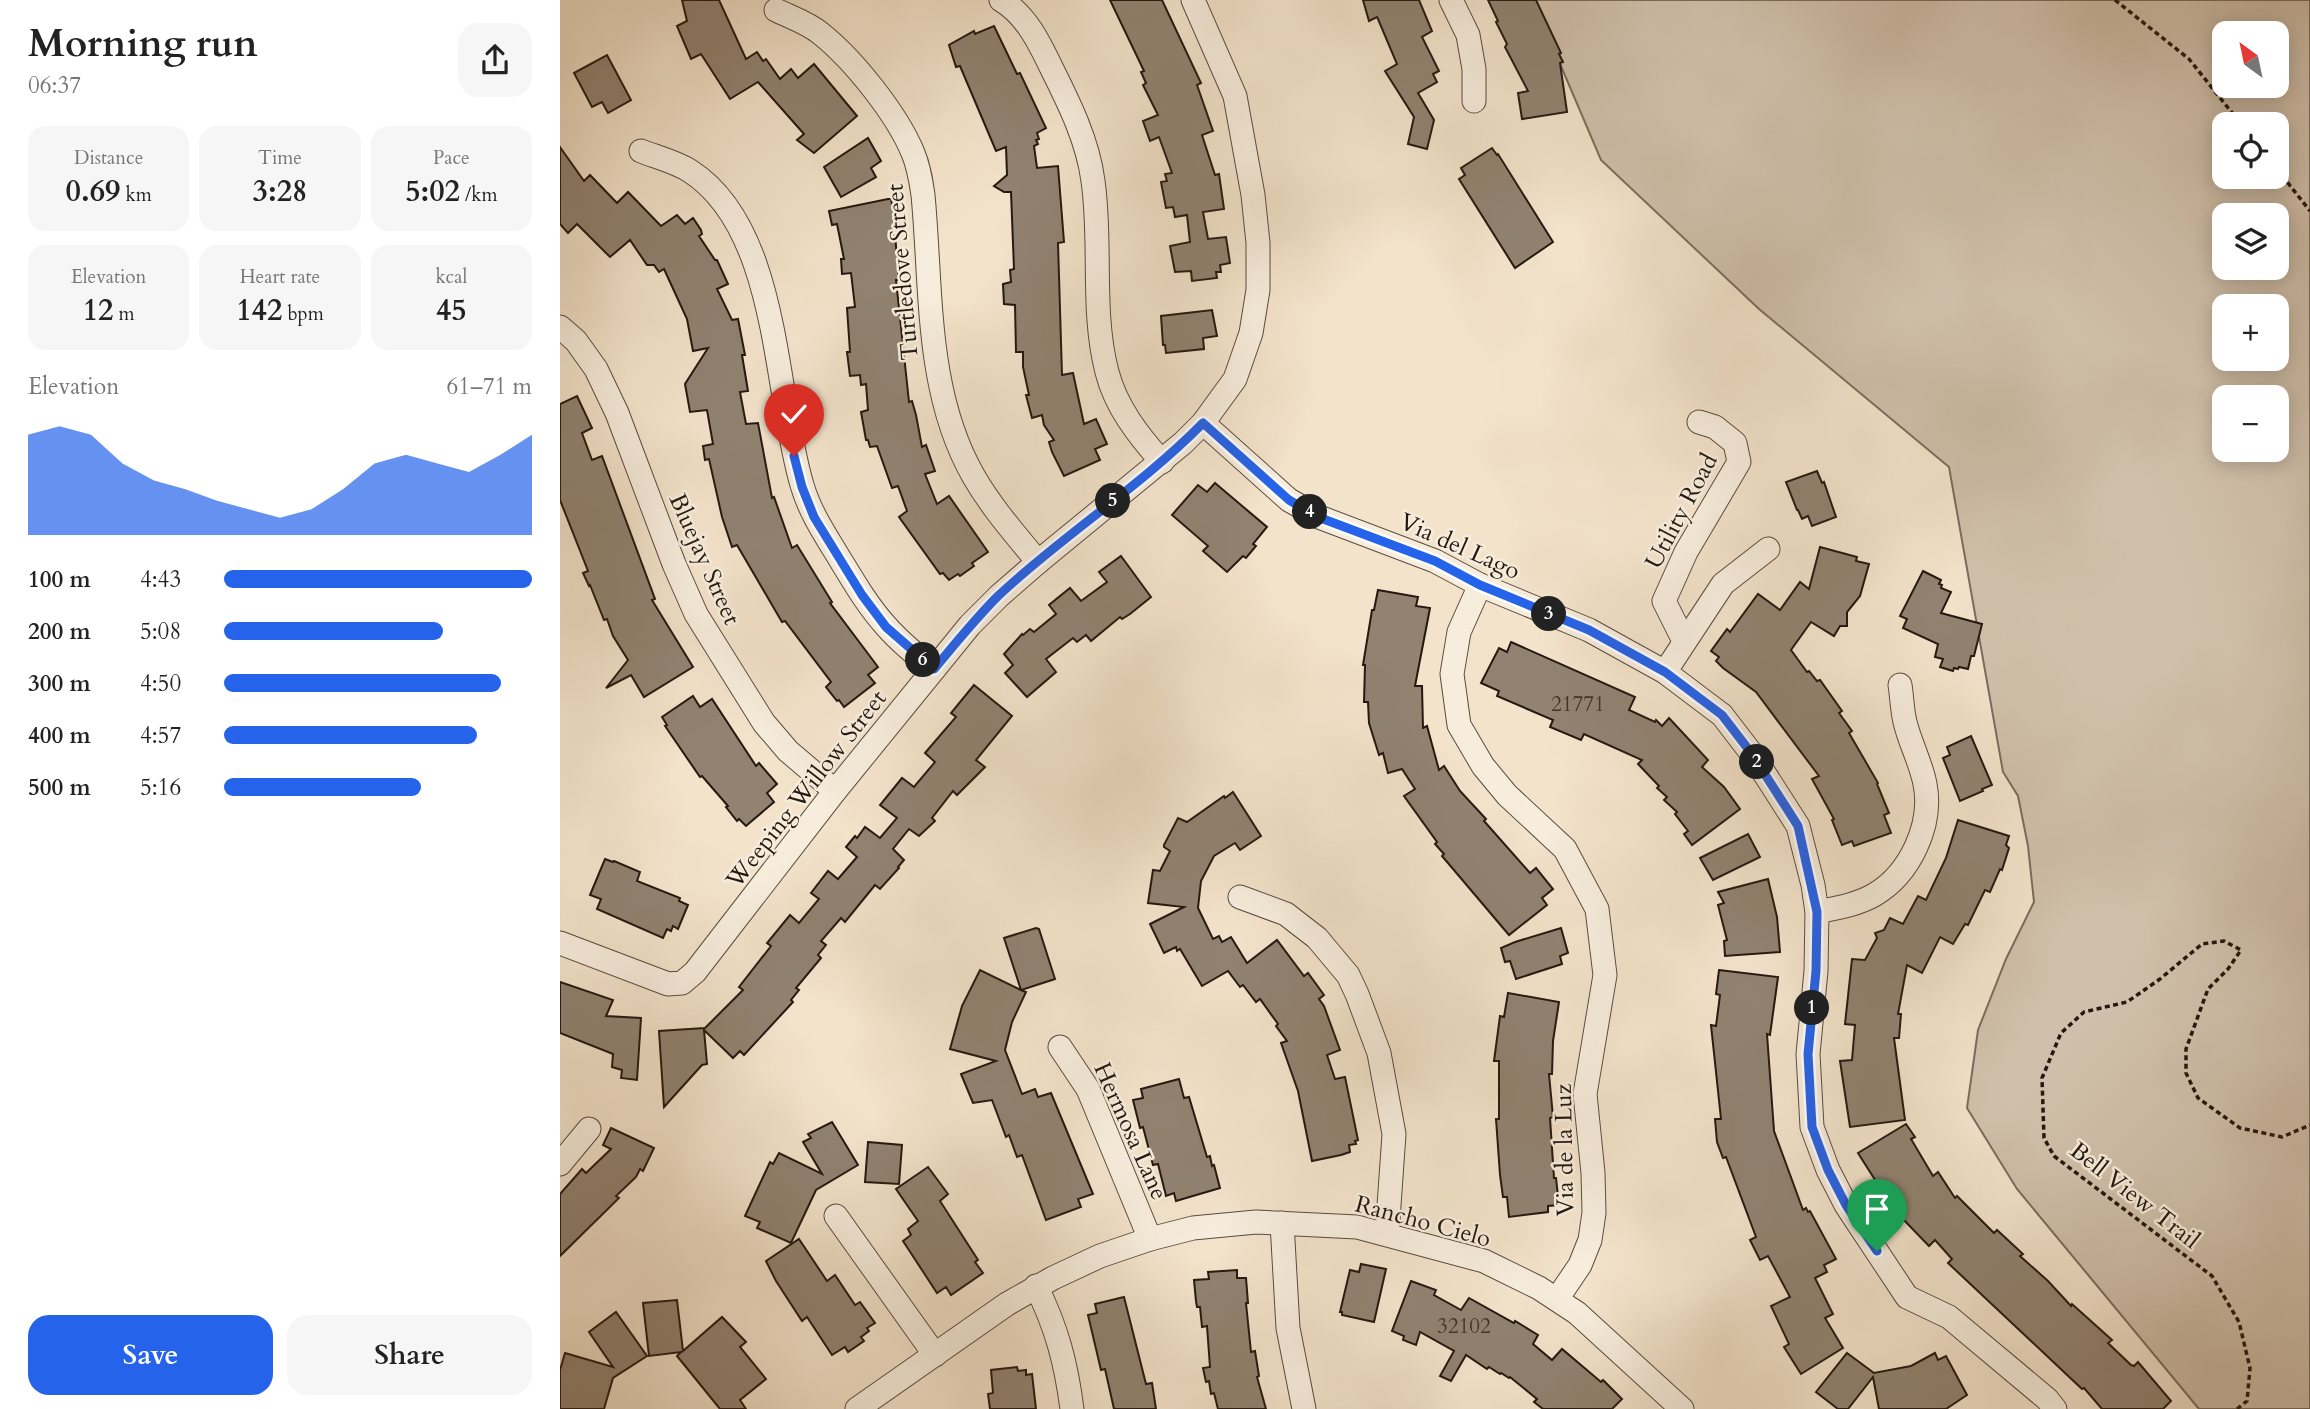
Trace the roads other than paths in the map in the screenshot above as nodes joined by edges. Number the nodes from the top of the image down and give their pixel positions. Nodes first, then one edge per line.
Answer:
1 (1001, 0) edge
2 (1193, 0) edge
3 (1451, 0) edge
4 (776, 10) dead end
5 (1474, 101) dead end
6 (641, 151) dead end
7 (560, 327) edge
8 (1699, 422) dead end
9 (1203, 423) junction
10 (1161, 462) junction
11 (1768, 549) dead end
12 (1038, 562) junction
13 (1480, 585) junction
14 (1684, 642) junction
15 (934, 669) junction
16 (1665, 672) junction
17 (1900, 685) dead end
18 (835, 791) junction
19 (1240, 897) dead end
20 (1817, 912) junction
21 (560, 943) edge
22 (1060, 1047) dead end
23 (589, 1129) dead end
24 (560, 1164) edge
25 (836, 1216) dead end
26 (1282, 1223) junction
27 (1387, 1234) junction
28 (1150, 1239) junction
29 (1037, 1286) junction
30 (1557, 1299) junction
31 (935, 1355) junction
32 (2046, 1406) edge
33 (857, 1409) edge
34 (1072, 1409) edge
35 (1304, 1409) edge
36 (1682, 1409) edge

1 - 10 street
2 - 9 street, Weeping Willow Street
3 - 5 street
4 - 12 street, Turtledove Street
6 - 15 street
7 - 18 street, Bluejay Street
8 - 14 street, Utility Road
9 - 10 street, Weeping Willow Street
9 - 13 street, Via del Lago
10 - 12 street, Weeping Willow Street
11 - 14 street
12 - 15 street, Weeping Willow Street
13 - 16 street, Via del Lago
13 - 30 street, Via de la Luz
14 - 16 street
15 - 18 street, Weeping Willow Street
16 - 20 street, Via del Lago
17 - 20 street
18 - 21 street, Weeping Willow Street
19 - 27 street
20 - 32 street, Via del Lago
22 - 28 street, Hermosa Lane
23 - 24 street
25 - 31 street
26 - 27 street, Rancho Cielo
26 - 28 street, Rancho Cielo
26 - 35 street
27 - 30 street, Rancho Cielo
28 - 29 street, Rancho Cielo
29 - 31 street, Rancho Cielo
29 - 34 street
30 - 36 street, Rancho Cielo
31 - 33 street, Rancho Cielo

